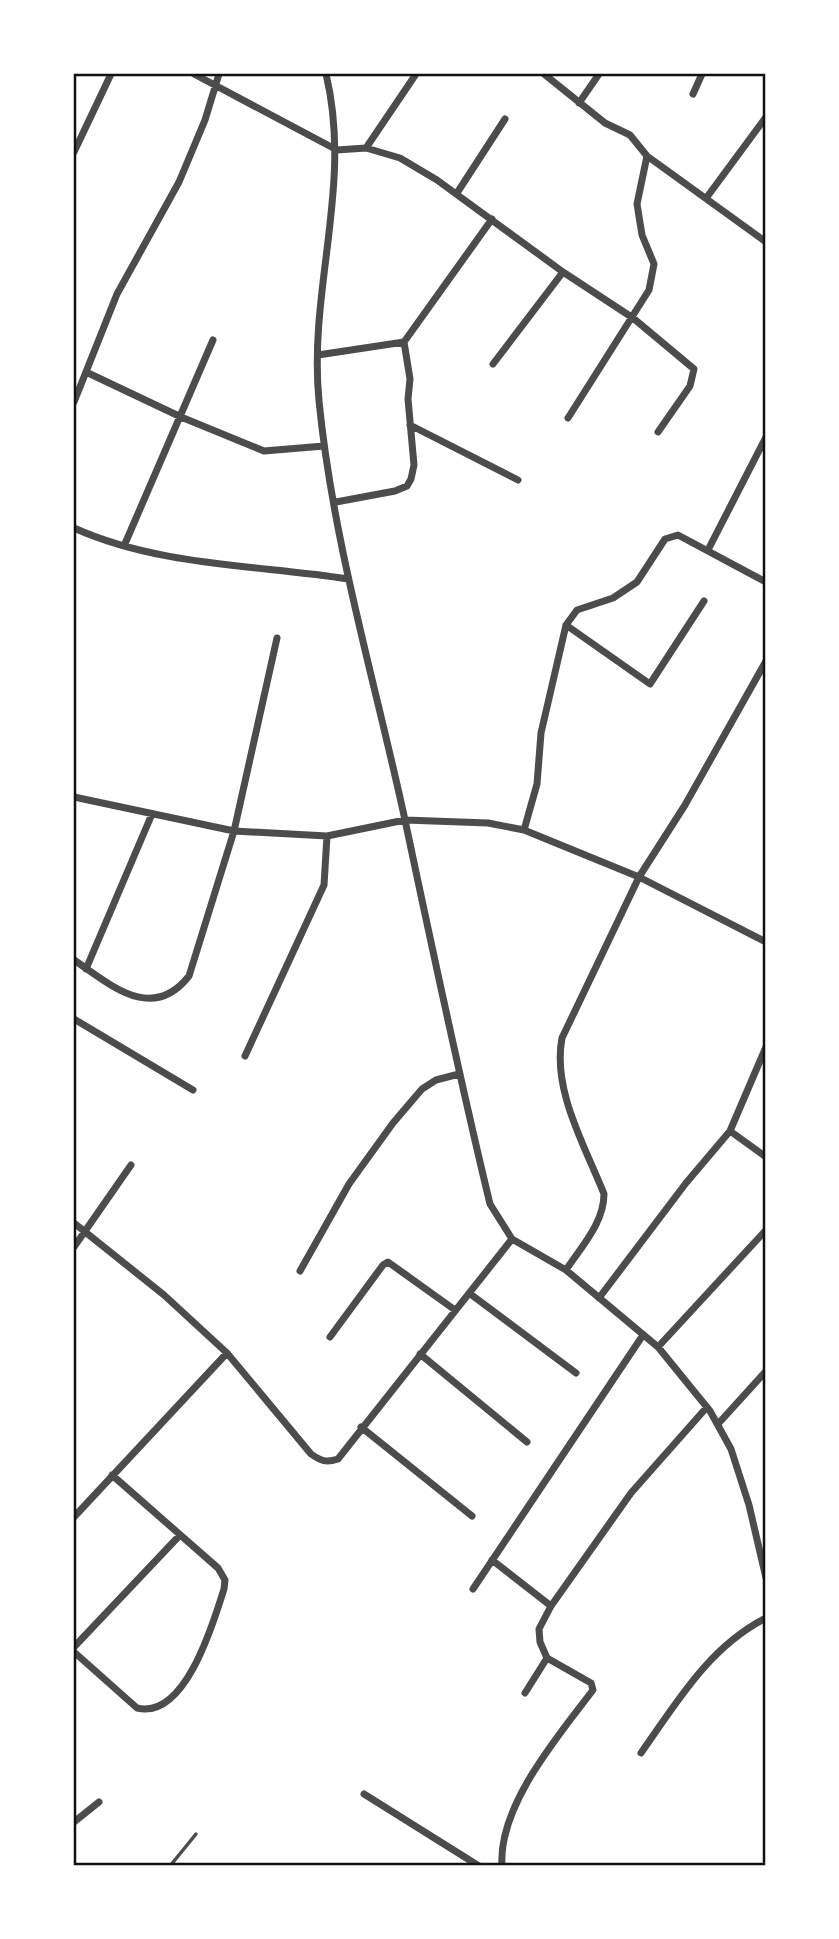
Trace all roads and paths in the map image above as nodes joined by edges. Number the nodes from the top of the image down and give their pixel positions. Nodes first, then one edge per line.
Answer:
1 (111, 74) edge
2 (194, 74) edge
3 (219, 74) edge
4 (326, 74) edge
5 (416, 74) edge
6 (544, 74) edge
7 (599, 74) edge
8 (702, 74) edge
9 (215, 85) junction
10 (693, 94) dead end
11 (579, 103) junction
12 (765, 117) edge
13 (505, 119) dead end
14 (366, 148) junction
15 (337, 150) junction
16 (74, 152) edge
17 (648, 156) junction
18 (457, 193) junction
19 (707, 197) junction
20 (492, 219) junction
21 (765, 242) edge
22 (563, 272) junction
23 (633, 318) junction
24 (213, 340) dead end
25 (404, 342) junction
26 (318, 355) junction
27 (493, 364) dead end
28 (86, 372) junction
29 (74, 402) edge
30 (181, 417) junction
31 (568, 418) dead end
32 (410, 425) junction
33 (659, 432) dead end
34 (765, 437) edge
35 (324, 446) junction
36 (518, 480) dead end
37 (335, 502) junction
38 (74, 527) edge
39 (124, 546) junction
40 (708, 550) junction
41 (348, 579) junction
42 (765, 582) edge
43 (704, 601) dead end
44 (566, 625) junction
45 (277, 638) dead end
46 (765, 661) edge
47 (74, 797) edge
48 (152, 814) junction
49 (405, 820) junction
50 (524, 830) junction
51 (234, 831) junction
52 (327, 836) junction
53 (639, 877) junction
54 (765, 942) edge
55 (74, 960) edge
56 (86, 969) junction
57 (74, 1020) edge
58 (765, 1047) edge
59 (245, 1056) dead end
60 (459, 1074) junction
61 (193, 1090) dead end
62 (730, 1131) junction
63 (765, 1157) edge
64 (131, 1165) dead end
65 (74, 1223) edge
66 (765, 1230) edge
67 (85, 1231) junction
68 (512, 1239) junction
69 (74, 1248) edge
70 (566, 1270) junction
71 (300, 1271) dead end
72 (469, 1293) junction
73 (599, 1298) junction
74 (455, 1310) junction
75 (643, 1335) junction
76 (330, 1337) dead end
77 (658, 1347) junction
78 (227, 1353) junction
79 (420, 1354) junction
80 (765, 1371) edge
81 (576, 1373) dead end
82 (707, 1407) junction
83 (718, 1424) junction
84 (361, 1427) junction
85 (527, 1442) dead end
86 (112, 1475) junction
87 (472, 1516) dead end
88 (74, 1517) edge
89 (180, 1535) junction
90 (492, 1560) junction
91 (765, 1578) edge
92 (473, 1589) dead end
93 (551, 1606) junction
94 (765, 1618) edge
95 (74, 1649) edge
96 (547, 1658) junction
97 (526, 1693) dead end
98 (641, 1753) dead end
99 (364, 1794) dead end
100 (99, 1802) dead end
101 (74, 1822) edge
102 (196, 1834) dead end
103 (170, 1866) edge
104 (479, 1866) edge
105 (502, 1866) edge

1 - 16 street
2 - 9 street
3 - 9 street
4 - 15 street
5 - 14 street
6 - 11 street
7 - 11 street
8 - 10 street
9 - 15 street
9 - 28 street
11 - 17 street
12 - 19 street
13 - 18 street
14 - 15 street
14 - 18 street
15 - 26 street
17 - 19 street
17 - 23 street
18 - 20 street
19 - 21 street
20 - 22 street
20 - 25 street
22 - 23 street
22 - 27 street
23 - 31 street
23 - 33 street
24 - 30 street
25 - 26 street
25 - 32 street
26 - 35 street
28 - 29 street
28 - 30 street
30 - 35 street
30 - 39 street
32 - 36 street
32 - 37 street
34 - 40 street
35 - 37 street
37 - 41 street
38 - 39 street
39 - 41 street
40 - 42 street
40 - 44 street
41 - 49 street
43 - 44 street
44 - 50 street
45 - 51 street
46 - 53 street
47 - 48 street
48 - 51 street
48 - 56 street
49 - 50 street
49 - 52 street
49 - 60 street
50 - 53 street
51 - 52 street
51 - 56 street
52 - 59 street
53 - 54 street
53 - 70 street
55 - 56 street
57 - 61 street
58 - 62 street
60 - 68 street
60 - 71 street
62 - 63 street
62 - 73 street
64 - 67 street
65 - 67 street
66 - 77 street
67 - 69 street
67 - 78 street
68 - 70 street
68 - 72 street
70 - 73 street
72 - 74 street
72 - 81 street
73 - 75 street
74 - 76 street
74 - 79 street
75 - 77 street
75 - 90 street
77 - 82 street
78 - 84 street
78 - 86 street
79 - 84 street
79 - 85 street
80 - 83 street
82 - 83 street
82 - 93 street
83 - 91 street
84 - 87 street
86 - 88 street
86 - 89 street
89 - 95 street
89 - 95 street
90 - 92 street
90 - 93 street
93 - 96 street
94 - 98 street
96 - 97 street
96 - 105 street
99 - 104 street
100 - 101 street
102 - 103 lane

